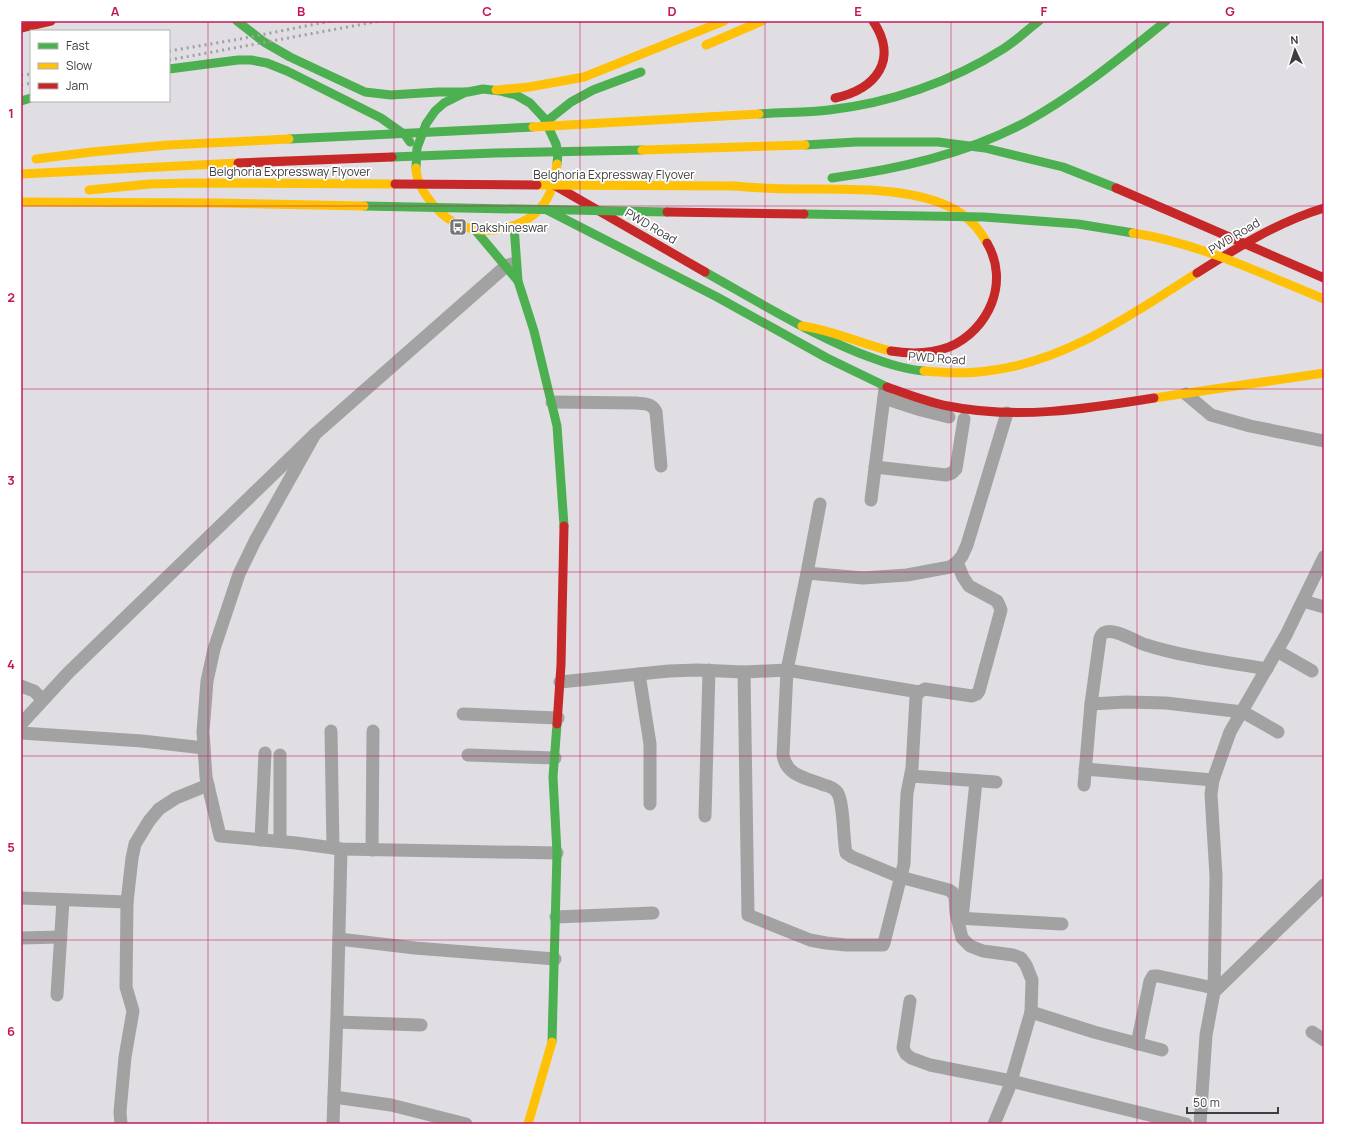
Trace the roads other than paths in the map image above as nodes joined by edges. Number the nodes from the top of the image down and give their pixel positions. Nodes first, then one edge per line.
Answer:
1 (51, 21) edge
2 (237, 21) edge
3 (724, 21) edge
4 (762, 21) edge
5 (873, 21) edge
6 (1039, 21) edge
7 (1166, 21) edge
8 (21, 28) edge
9 (274, 48) junction
10 (698, 48) dead end
11 (267, 63) junction
12 (651, 68) dead end
13 (170, 69) edge
14 (496, 90) junction
15 (466, 92) junction
16 (759, 114) junction
17 (547, 121) junction
18 (416, 152) junction
19 (27, 161) dead end
20 (21, 174) edge
21 (554, 185) junction
22 (735, 186) junction
23 (78, 191) dead end
24 (56, 193) dead end
25 (21, 198) edge
26 (21, 202) edge
27 (541, 207) junction
28 (1324, 208) edge
29 (514, 226) junction
30 (476, 231) junction
31 (511, 264) junction
32 (1324, 278) edge
33 (1324, 298) edge
34 (802, 326) junction
35 (1324, 373) edge
36 (884, 393) junction
37 (1186, 394) junction
38 (1134, 401) joint
39 (552, 402) junction
40 (1005, 417) junction
41 (964, 419) junction
42 (315, 434) junction
43 (1324, 442) edge
44 (661, 466) dead end
45 (875, 467) junction
46 (871, 500) dead end
47 (820, 504) dead end
48 (1324, 557) edge
49 (957, 562) junction
50 (807, 574) junction
51 (1303, 601) junction
52 (1324, 607) edge
53 (1277, 651) junction
54 (1267, 669) junction
55 (709, 670) junction
56 (787, 670) junction
57 (1312, 671) dead end
58 (744, 672) junction
59 (639, 674) junction
60 (560, 682) junction
61 (21, 686) edge
62 (919, 692) junction
63 (43, 700) junction
64 (1091, 704) junction
65 (1243, 712) junction
66 (463, 714) dead end
67 (558, 718) junction
68 (21, 724) edge
69 (331, 731) dead end
70 (373, 731) dead end
71 (1278, 732) dead end
72 (26, 733) edge
73 (21, 743) edge
74 (204, 748) junction
75 (265, 753) dead end
76 (280, 755) dead end
77 (468, 755) dead end
78 (555, 758) junction
79 (1085, 769) junction
80 (911, 776) junction
81 (976, 780) junction
82 (1214, 780) junction
83 (996, 782) dead end
84 (208, 785) junction
85 (1084, 785) dead end
86 (650, 804) dead end
87 (705, 816) dead end
88 (261, 840) junction
89 (280, 841) junction
90 (337, 848) junction
91 (372, 850) junction
92 (557, 853) junction
93 (900, 877) junction
94 (1324, 885) edge
95 (21, 898) edge
96 (63, 900) junction
97 (127, 902) junction
98 (653, 913) dead end
99 (556, 917) junction
100 (960, 919) junction
101 (1062, 924) dead end
102 (61, 937) junction
103 (21, 938) edge
104 (339, 939) junction
105 (555, 959) junction
106 (1214, 990) junction
107 (57, 995) dead end
108 (910, 1001) dead end
109 (1031, 1012) junction
110 (337, 1022) junction
111 (421, 1025) dead end
112 (1312, 1032) dead end
113 (1324, 1040) edge
114 (1137, 1044) junction
115 (1162, 1050) dead end
116 (1011, 1082) junction
117 (334, 1097) junction
118 (121, 1124) edge
119 (333, 1124) edge
120 (466, 1124) edge
121 (528, 1124) edge
122 (994, 1124) edge
123 (1186, 1124) edge
124 (1200, 1124) edge

1 - 8 main road
2 - 9 main road
3 - 14 main road
4 - 10 main road
5 - 16 main road
6 - 16 main road
7 - 22 main road, Belghoria Expressway Flyover
9 - 11 main road
9 - 15 main road
11 - 13 main road
11 - 18 main road
12 - 17 main road
14 - 15 main road
14 - 17 main road
15 - 18 main road
16 - 19 main road, bridge
17 - 21 main road
18 - 30 main road
20 - 32 main road, bridge
21 - 27 main road
21 - 34 main road, PWD Road
22 - 23 main road, Belghoria Expressway Flyover, bridge
22 - 34 main road
24 - 25 main road
26 - 33 main road, bridge
27 - 29 main road
27 - 36 main road
28 - 34 main road, PWD Road
29 - 30 main road
29 - 31 main road
30 - 31 main road
31 - 39 main road
31 - 42 street
35 - 37 main road
36 - 40 main road
36 - 41 street
36 - 45 street
37 - 38 main road
37 - 43 street
38 - 40 street
39 - 44 street
39 - 60 main road
40 - 41 street
40 - 49 street
41 - 45 street
42 - 63 street
42 - 74 street
45 - 46 street
47 - 50 street
48 - 51 street
49 - 50 street
49 - 62 street
50 - 56 street
51 - 52 street
51 - 53 street
53 - 54 street
53 - 57 street
54 - 64 street
54 - 65 street
55 - 58 street
55 - 59 street
55 - 87 street
56 - 58 street
56 - 62 street
56 - 93 street
58 - 93 street
59 - 60 street
59 - 86 street
60 - 67 main road
61 - 63 street
62 - 80 street
63 - 68 street
64 - 65 street
64 - 79 street
65 - 71 street
65 - 82 street
66 - 67 street
67 - 78 main road
69 - 90 street
70 - 91 street
72 - 73 street
72 - 74 street
74 - 84 street
75 - 88 street
76 - 89 street
77 - 78 street
78 - 92 main road
79 - 82 street
79 - 85 street
80 - 81 street
80 - 93 street
81 - 83 street
81 - 100 street
82 - 106 street
84 - 88 street
84 - 97 street
88 - 89 street
89 - 90 street
90 - 91 street
90 - 104 street
91 - 92 street
92 - 99 main road
93 - 100 street
94 - 106 street
95 - 96 street
96 - 97 street
96 - 102 street
97 - 118 street
98 - 99 street
99 - 105 main road
100 - 101 street
100 - 109 street
102 - 103 street
102 - 107 street
104 - 105 street
104 - 110 street
105 - 121 main road
106 - 114 street
106 - 124 street
108 - 116 street
109 - 114 street
109 - 116 street
110 - 111 street
110 - 117 street
112 - 113 street
114 - 115 street
116 - 122 street
116 - 123 street
117 - 119 street
117 - 120 street

